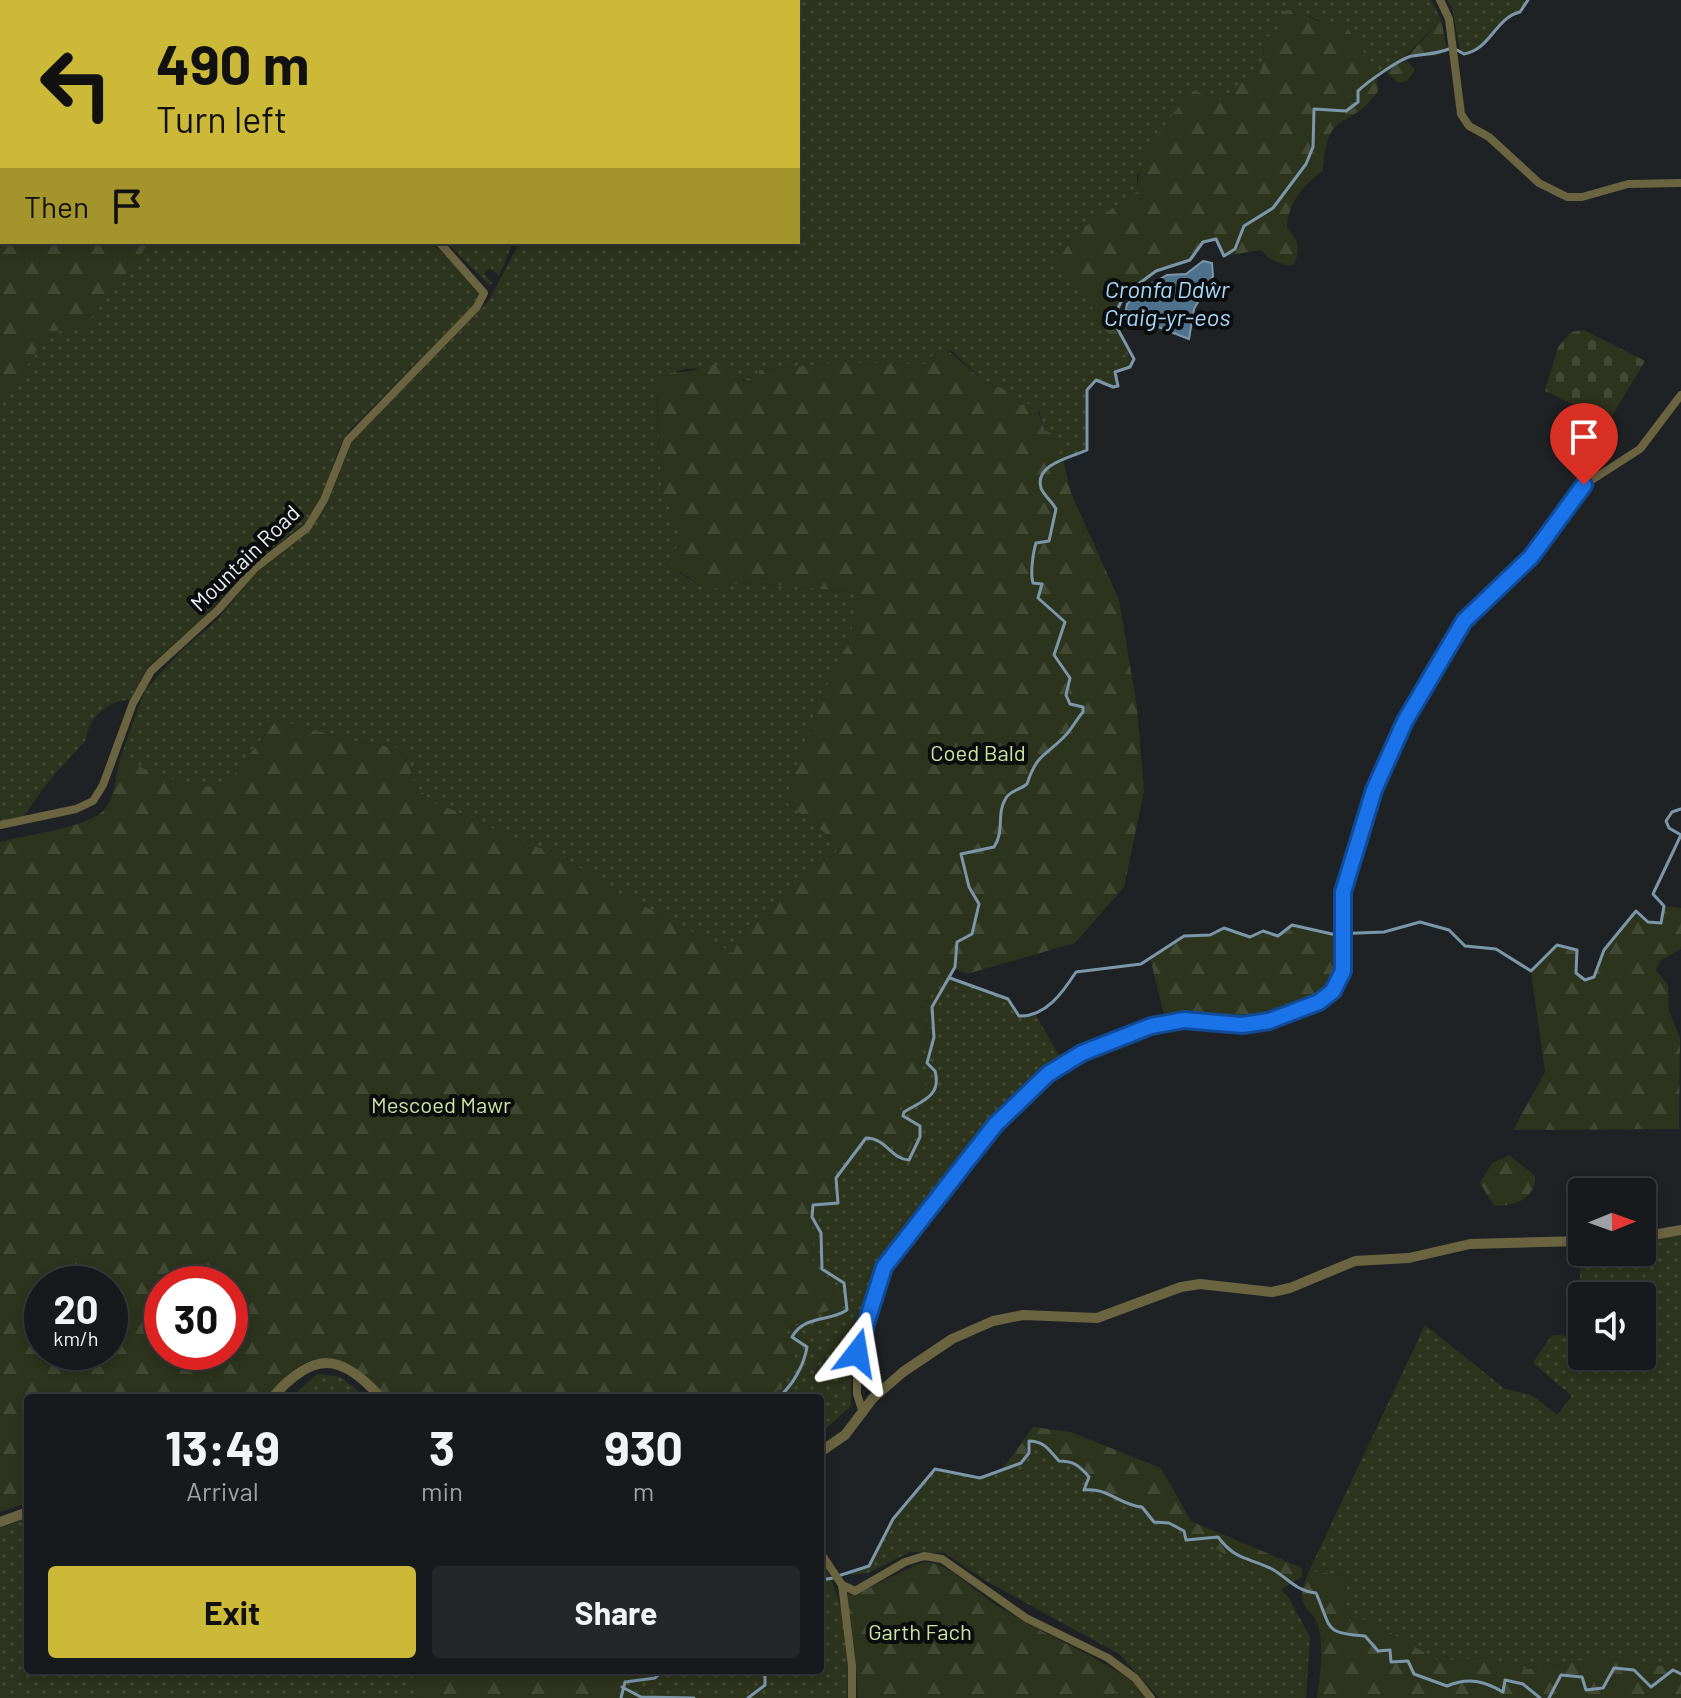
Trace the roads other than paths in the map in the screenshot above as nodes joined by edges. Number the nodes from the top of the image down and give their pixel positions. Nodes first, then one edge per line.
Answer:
1 (1440, 0) edge
2 (1681, 183) edge
3 (441, 244) edge
4 (1681, 395) edge
5 (0, 825) edge
6 (1681, 1230) edge
7 (1656, 1234) edge
8 (1568, 1241) edge
9 (276, 1394) edge
10 (377, 1394) edge
11 (863, 1413) junction
12 (824, 1449) edge
13 (24, 1513) edge
14 (0, 1522) edge
15 (824, 1558) edge
16 (842, 1585) junction
17 (852, 1698) edge
18 (1151, 1698) edge

1 - 2 street
3 - 5 street, Mountain Road
4 - 11 street
6 - 7 street
8 - 11 street
9 - 10 street
11 - 12 street
13 - 14 street
15 - 16 street
16 - 17 street
16 - 18 street

